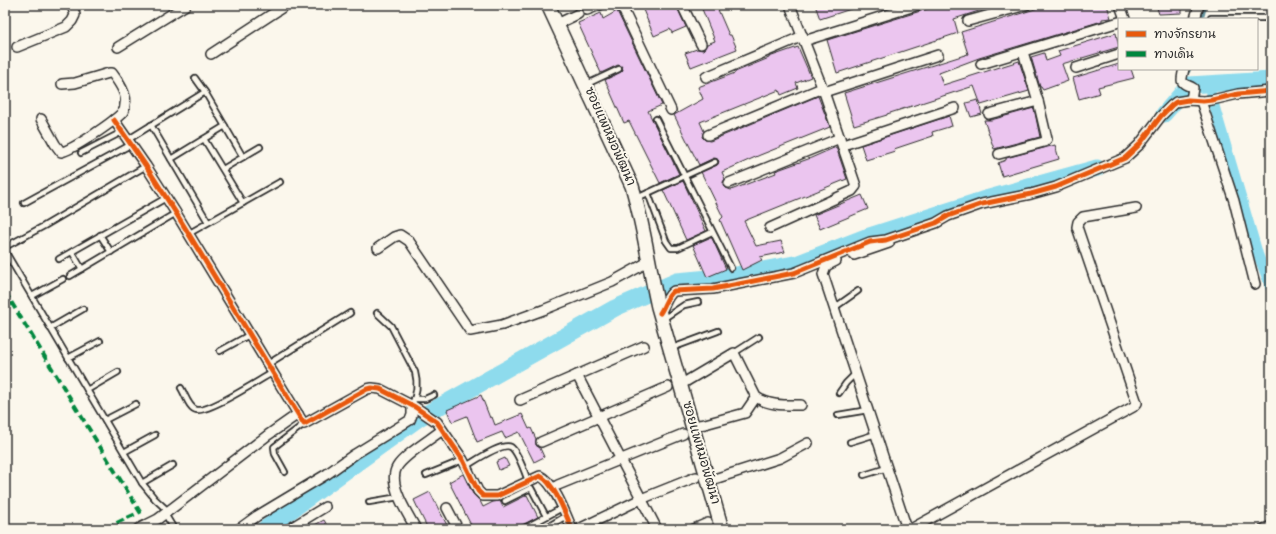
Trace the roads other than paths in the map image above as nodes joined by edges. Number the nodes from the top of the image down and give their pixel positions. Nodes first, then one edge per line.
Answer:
1 (72, 5) edge
2 (186, 5) edge
3 (286, 5) edge
4 (548, 5) edge
5 (600, 5) edge
6 (622, 5) edge
7 (682, 5) edge
8 (790, 5) edge
9 (918, 5) edge
10 (1026, 5) edge
11 (1120, 5) edge
12 (1199, 5) edge
13 (587, 10) dead end
14 (578, 14) dead end
15 (1124, 18) edge
16 (1195, 18) edge
17 (1210, 18) edge
18 (1271, 18) edge
19 (968, 21) dead end
20 (1118, 22) edge
21 (558, 24) junction
22 (803, 39) junction
23 (701, 44) dead end
24 (17, 46) dead end
25 (118, 47) dead end
26 (1023, 52) junction
27 (211, 54) dead end
28 (1118, 54) edge
29 (938, 55) dead end
30 (981, 64) dead end
31 (1076, 68) dead end
32 (619, 70) dead end
33 (1184, 70) edge
34 (706, 77) dead end
35 (195, 78) dead end
36 (62, 84) dead end
37 (585, 84) junction
38 (823, 90) junction
39 (1271, 91) edge
40 (205, 92) junction
41 (1192, 95) junction
42 (1038, 101) junction
43 (1205, 101) junction
44 (955, 108) dead end
45 (671, 110) dead end
46 (989, 114) dead end
47 (41, 119) dead end
48 (656, 119) dead end
49 (114, 120) junction
50 (151, 125) junction
51 (225, 126) junction
52 (708, 135) dead end
53 (128, 138) junction
54 (204, 139) junction
55 (841, 141) junction
56 (260, 147) dead end
57 (81, 153) dead end
58 (999, 154) dead end
59 (243, 157) junction
60 (171, 159) junction
61 (715, 162) dead end
62 (146, 166) junction
63 (223, 169) junction
64 (684, 177) junction
65 (280, 182) dead end
66 (729, 183) dead end
67 (648, 192) junction
68 (166, 198) junction
69 (636, 198) junction
70 (24, 203) dead end
71 (243, 203) junction
72 (1136, 208) dead end
73 (176, 214) junction
74 (208, 222) junction
75 (770, 228) dead end
76 (712, 232) junction
77 (908, 232) junction
78 (188, 234) junction
79 (100, 235) junction
80 (5, 247) edge
81 (378, 248) dead end
82 (5, 251) edge
83 (72, 252) junction
84 (111, 252) junction
85 (59, 259) dead end
86 (730, 268) dead end
87 (82, 269) junction
88 (649, 269) junction
89 (70, 276) dead end
90 (63, 279) dead end
91 (1255, 284) dead end
92 (858, 291) dead end
93 (32, 296) junction
94 (698, 302) dead end
95 (834, 308) junction
96 (83, 309) dead end
97 (377, 312) dead end
98 (350, 313) dead end
99 (660, 313) junction
100 (50, 328) junction
101 (718, 331) dead end
102 (249, 335) junction
103 (759, 337) dead end
104 (100, 341) dead end
105 (644, 346) dead end
106 (670, 349) junction
107 (220, 351) dead end
108 (734, 353) junction
109 (68, 358) junction
110 (270, 369) junction
111 (118, 372) dead end
112 (856, 373) junction
113 (577, 375) junction
114 (674, 386) junction
115 (181, 388) dead end
116 (87, 390) junction
117 (839, 393) dead end
118 (434, 395) dead end
119 (756, 397) junction
120 (520, 400) dead end
121 (136, 404) dead end
122 (414, 404) junction
123 (801, 405) dead end
124 (868, 410) junction
125 (298, 414) junction
126 (838, 415) dead end
127 (599, 417) junction
128 (105, 420) junction
129 (304, 424) junction
130 (442, 430) junction
131 (687, 430) junction
132 (876, 434) junction
133 (155, 435) dead end
134 (541, 442) dead end
135 (850, 442) dead end
136 (808, 443) dead end
137 (124, 452) junction
138 (621, 459) junction
139 (464, 463) junction
140 (172, 465) dead end
141 (886, 468) junction
142 (285, 472) dead end
143 (426, 475) dead end
144 (864, 475) dead end
145 (702, 479) junction
146 (528, 481) junction
147 (142, 483) junction
148 (558, 485) dead end
149 (399, 497) junction
150 (641, 499) junction
151 (505, 501) dead end
152 (369, 502) dead end
153 (325, 507) dead end
154 (447, 508) dead end
155 (565, 511) junction
156 (166, 512) junction
157 (546, 516) junction
158 (708, 523) dead end
159 (1271, 526) edge
160 (576, 528) edge
161 (138, 529) edge
162 (174, 529) edge
163 (239, 529) edge
164 (289, 529) edge
165 (416, 529) edge
166 (458, 529) edge
167 (523, 529) edge
168 (544, 529) edge
169 (657, 529) edge
170 (694, 529) edge
171 (722, 529) edge
172 (907, 529) edge
173 (911, 529) edge
174 (1264, 529) edge

1 - 24 street
2 - 25 street
3 - 27 street
4 - 21 street, ซอยแพหมอพัฒนา
5 - 13 street
6 - 45 street
7 - 23 street
8 - 22 street
9 - 22 street
10 - 19 street
11 - 15 street
12 - 16 street
14 - 21 street
17 - 18 lane
20 - 26 street
21 - 37 street, ซอยแพหมอพัฒนา
22 - 34 street
22 - 38 street
26 - 30 street
26 - 42 street
28 - 31 street
29 - 38 street
32 - 37 lane
33 - 41 street
35 - 40 lane
36 - 49 street
37 - 69 street, ซอยแพหมอพัฒนา
38 - 52 street
38 - 55 street
39 - 43 street
40 - 50 lane
40 - 51 lane
41 - 43 street
41 - 77 street
42 - 46 street
42 - 58 street
43 - 91 street
44 - 55 street
47 - 49 street
48 - 64 lane
49 - 53 street
50 - 53 lane
50 - 60 lane
51 - 54 lane
51 - 59 lane
53 - 57 lane
53 - 62 street
53 - 70 lane
54 - 60 lane
54 - 63 lane
55 - 66 street
55 - 75 street
56 - 59 lane
59 - 63 lane
60 - 74 lane
61 - 64 lane
62 - 68 street
62 - 80 lane
63 - 71 lane
64 - 67 lane
64 - 76 lane
65 - 71 lane
67 - 69 lane
67 - 76 lane
68 - 73 street
68 - 79 lane
69 - 88 street, ซอยแพหมอพัฒนา
71 - 74 lane
72 - 173 street
73 - 78 street
73 - 84 lane
74 - 78 lane
76 - 86 lane
77 - 95 street
77 - 99 street
78 - 102 street
79 - 83 lane
79 - 84 lane
81 - 88 street
82 - 93 lane
83 - 85 lane
83 - 87 lane
84 - 87 lane
87 - 89 lane
88 - 99 street, ซอยแพหมอพัฒนา
90 - 93 lane
92 - 95 lane
93 - 100 lane
94 - 99 lane
95 - 112 street
96 - 100 lane
97 - 122 lane
98 - 110 lane
99 - 106 street, ซอยแพหมอพัฒนา
100 - 109 lane
101 - 106 lane
102 - 107 lane
102 - 110 street
103 - 108 lane
104 - 109 lane
105 - 113 street
106 - 114 street, ซอยแพหมอพัฒนา
108 - 114 street
108 - 119 street
109 - 116 lane
110 - 115 lane
110 - 125 street
111 - 116 lane
112 - 117 lane
112 - 124 street
113 - 120 street
113 - 127 street
114 - 127 street
114 - 131 street, ซอยแพหมอพัฒนา
116 - 128 lane
118 - 122 lane
119 - 123 street
119 - 131 street
121 - 128 lane
122 - 129 street
122 - 130 street
122 - 163 street
124 - 126 lane
124 - 132 street
125 - 129 street
125 - 156 street
127 - 134 street
127 - 138 street
128 - 137 lane
129 - 142 lane
130 - 139 street
130 - 149 street
131 - 138 street
131 - 145 street, ซอยแพหมอพัฒนา
132 - 135 lane
132 - 141 street
133 - 137 lane
136 - 145 street
137 - 147 lane
138 - 148 street
138 - 150 street
139 - 143 lane
139 - 146 street
139 - 146 lane
140 - 147 lane
141 - 144 lane
141 - 172 street
145 - 150 street
145 - 171 street, ซอยแพหมอพัฒนา
146 - 155 street
147 - 156 lane
149 - 152 lane
149 - 165 street
150 - 160 street
150 - 169 street
151 - 157 lane
153 - 164 street
154 - 166 street
155 - 157 lane
155 - 160 street
155 - 168 lane
156 - 161 street
156 - 162 lane
157 - 167 lane
158 - 170 street
159 - 174 street

